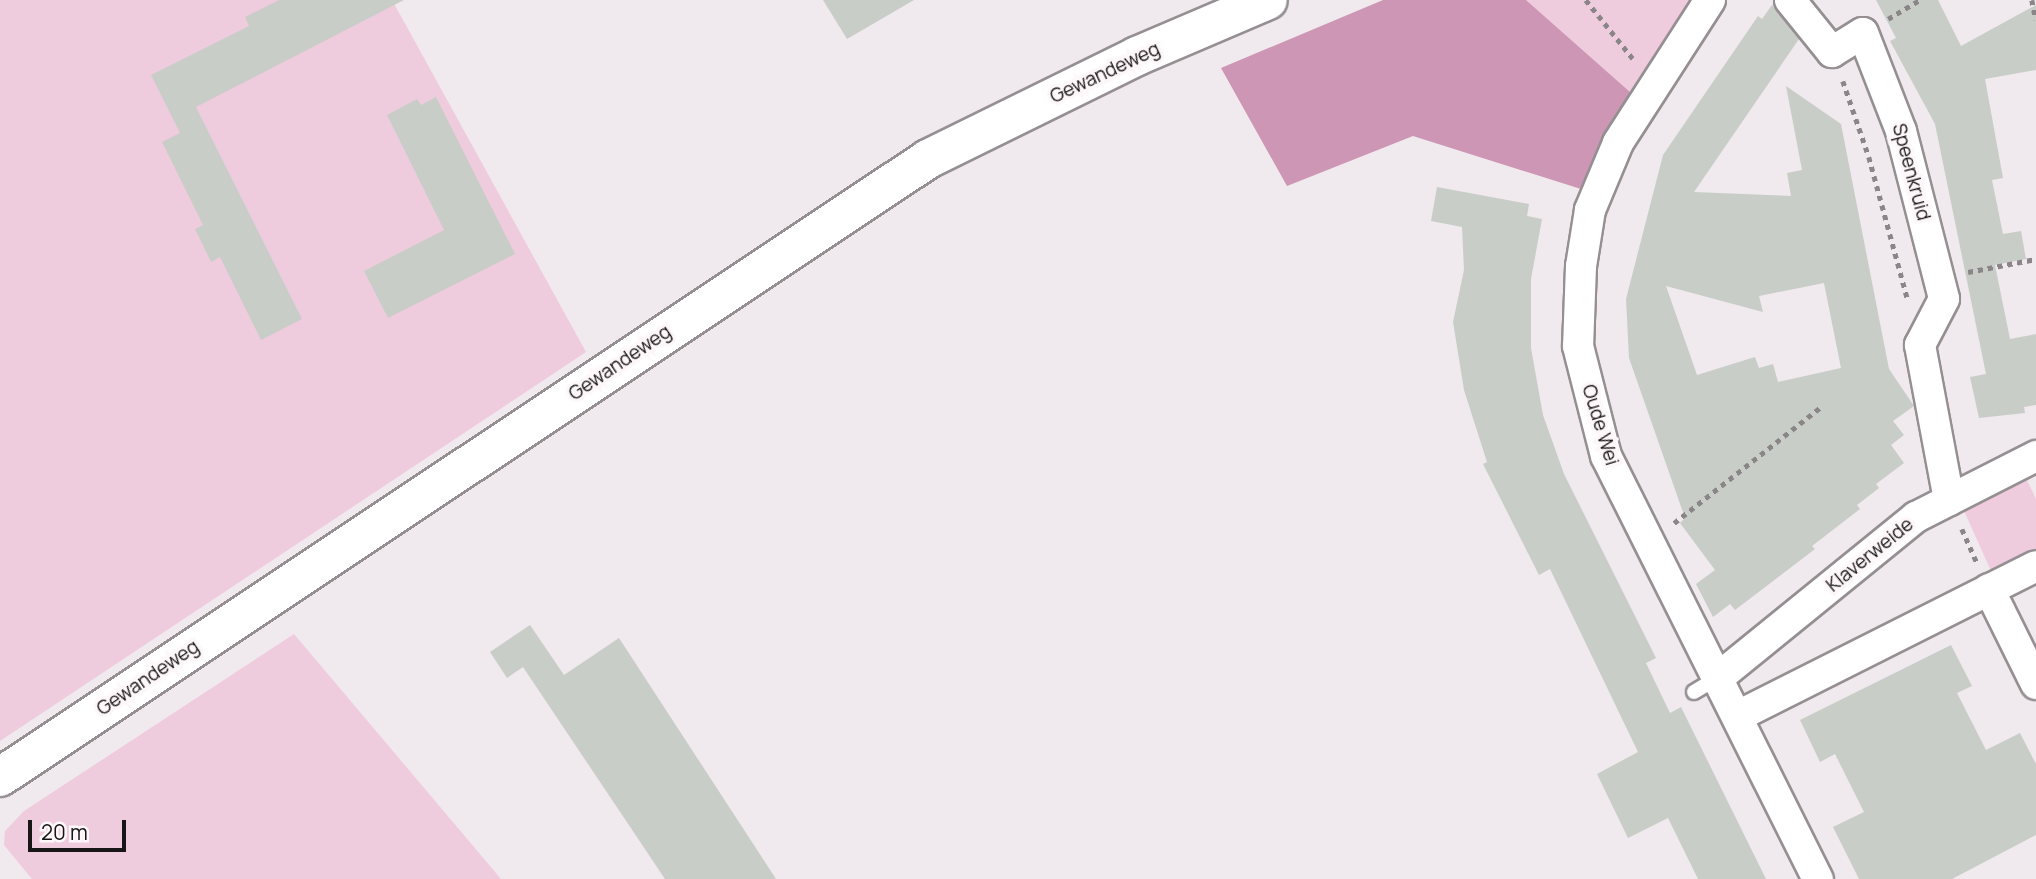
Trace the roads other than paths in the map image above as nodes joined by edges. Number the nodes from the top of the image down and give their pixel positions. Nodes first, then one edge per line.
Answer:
1 (1268, 0) edge
2 (1710, 0) edge
3 (1790, 0) edge
4 (2036, 456) edge
5 (1949, 500) junction
6 (2036, 566) edge
7 (1989, 589) junction
8 (2036, 684) edge
9 (1707, 685) junction
10 (1740, 715) junction
11 (0, 778) edge
12 (1818, 879) edge

1 - 11 street, Gewandeweg
2 - 9 street, Oude Wei
3 - 5 street, Speenkruid
4 - 5 street, Klaverweide
5 - 9 street, Klaverweide
6 - 7 street
7 - 8 street
7 - 10 street
9 - 10 street, Oude Wei
10 - 12 street, Oude Wei

